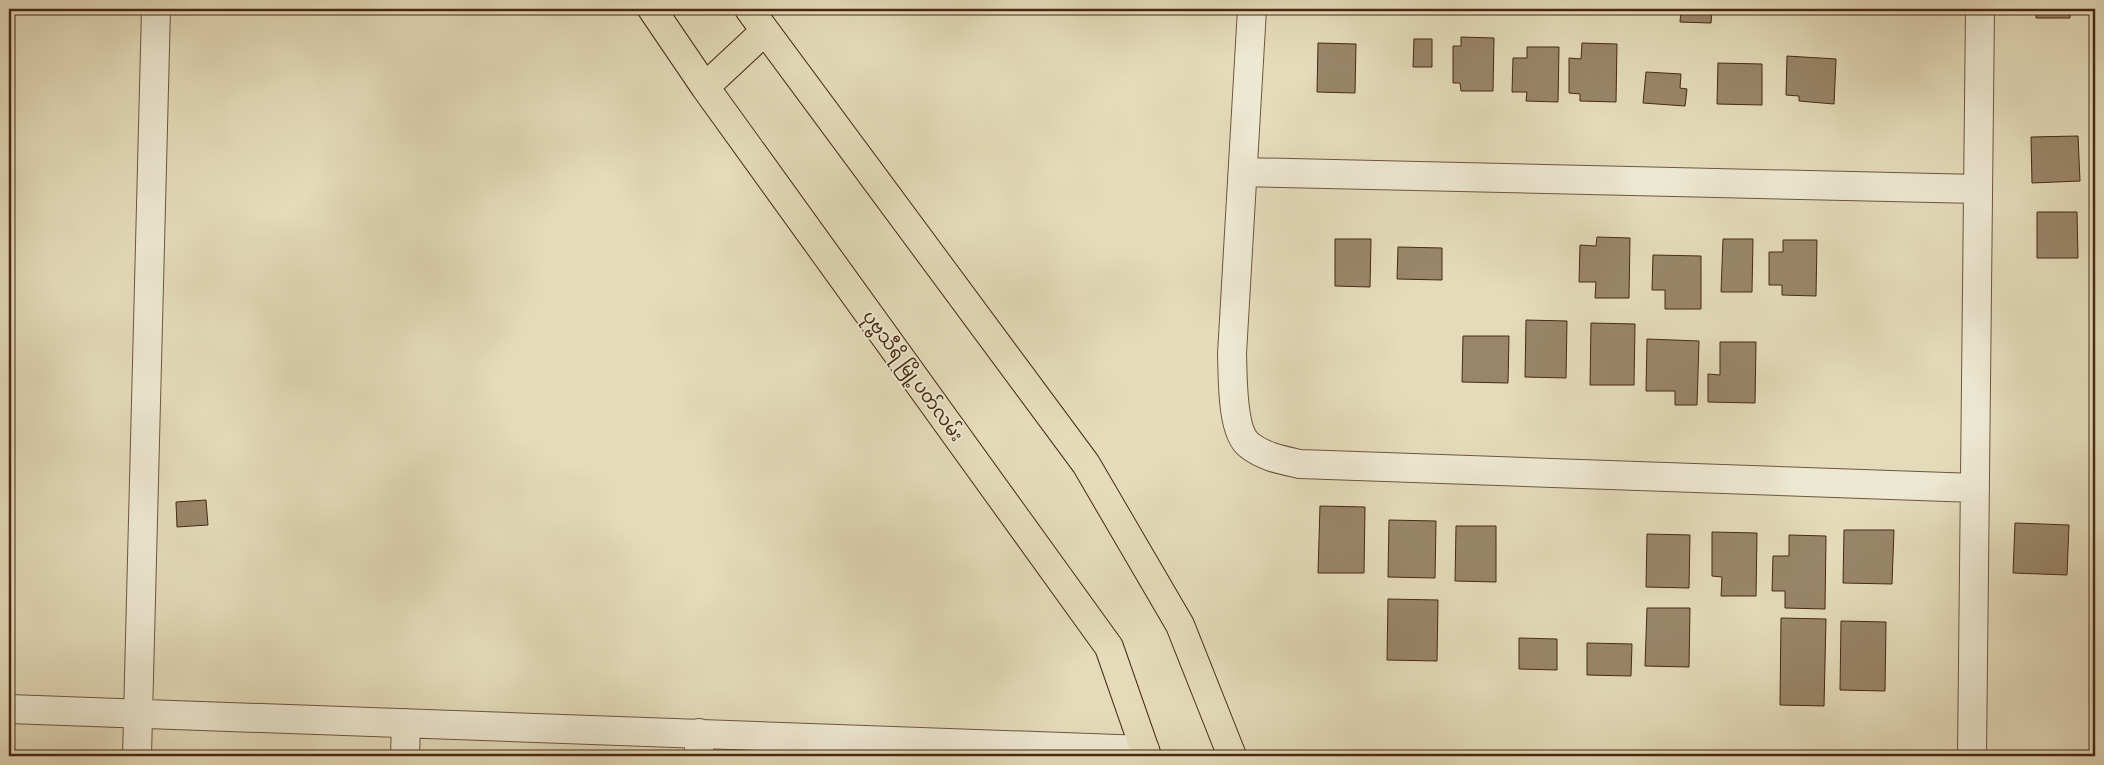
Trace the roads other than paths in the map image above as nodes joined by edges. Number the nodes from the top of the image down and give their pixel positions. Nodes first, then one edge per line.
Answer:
1 (156, 9) edge
2 (652, 9) edge
3 (749, 9) edge
4 (1252, 9) edge
5 (1980, 9) edge
6 (765, 31) junction
7 (705, 87) junction
8 (1243, 172) junction
9 (1978, 188) junction
10 (1975, 488) junction
11 (9, 709) edge
12 (138, 714) junction
13 (406, 723) junction
14 (699, 745) edge
15 (1146, 753) edge
16 (137, 756) edge
17 (405, 756) edge
18 (1232, 756) edge
19 (1972, 756) edge

1 - 12 street
2 - 7 main road, ပုဗ္ဗသီရိ မြို့ပတ်လမ်း
3 - 6 main road
4 - 8 street
5 - 9 street
6 - 7 main road
6 - 18 main road
7 - 15 main road, ပုဗ္ဗသီရိ မြို့ပတ်လမ်း
8 - 9 street
8 - 10 street
9 - 10 street
10 - 19 street
11 - 12 street
12 - 13 street
12 - 16 street
13 - 14 street
13 - 17 street
14 - 15 street

